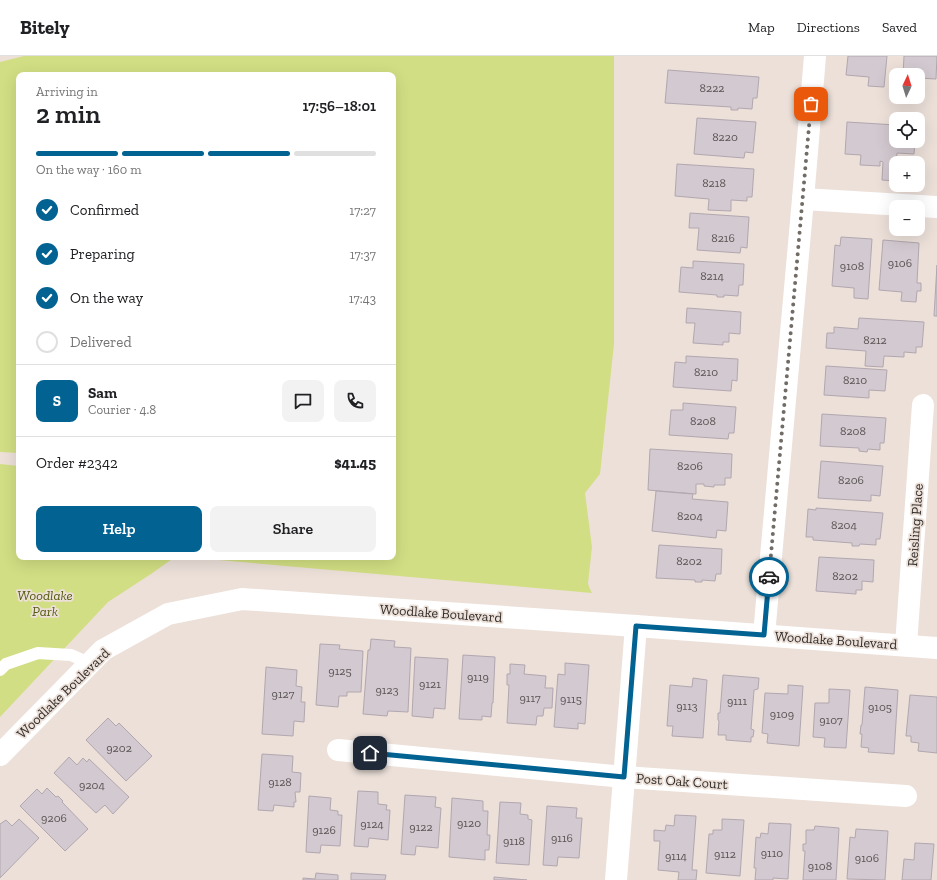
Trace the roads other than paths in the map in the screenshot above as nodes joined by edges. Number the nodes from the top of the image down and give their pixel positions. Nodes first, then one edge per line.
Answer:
1 (815, 56) edge
2 (804, 199) junction
3 (937, 207) edge
4 (923, 405) dead end
5 (636, 626) junction
6 (764, 635) junction
7 (906, 645) junction
8 (937, 648) edge
9 (89, 663) junction
10 (0, 670) edge
11 (338, 750) dead end
12 (0, 755) edge
13 (624, 777) junction
14 (906, 796) dead end
15 (616, 880) edge

1 - 2 street
2 - 3 street
2 - 6 street
4 - 7 street, Reisling Place
5 - 6 street, Woodlake Boulevard
5 - 9 street, Woodlake Boulevard
5 - 13 street
6 - 7 street, Woodlake Boulevard
7 - 8 street, Woodlake Boulevard
9 - 10 lane
9 - 12 street, Woodlake Boulevard
11 - 13 street, Post Oak Court
13 - 14 street, Post Oak Court
13 - 15 street

